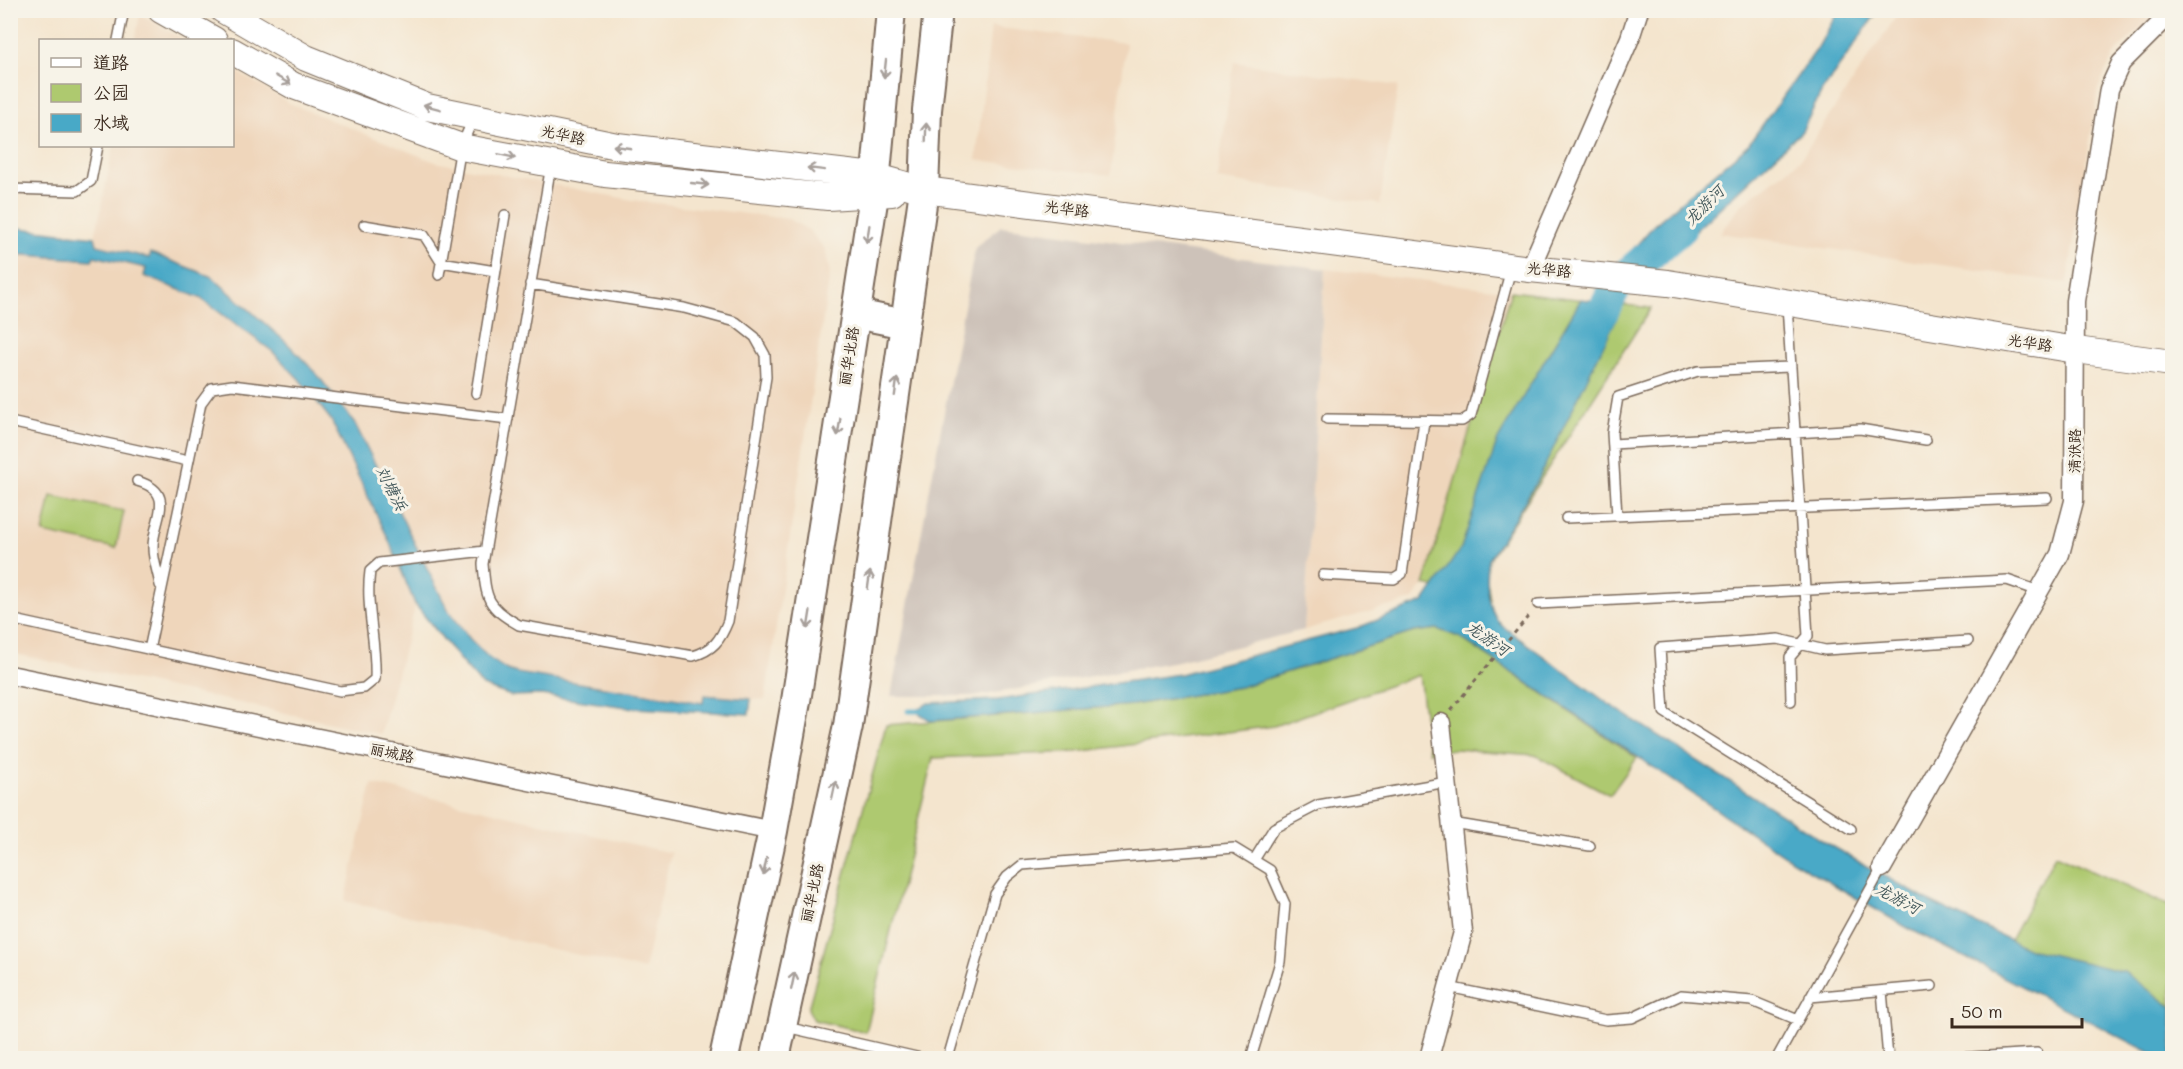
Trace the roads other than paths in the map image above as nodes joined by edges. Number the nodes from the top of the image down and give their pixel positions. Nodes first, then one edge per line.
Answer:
1 (124, 10) edge
2 (161, 10) edge
3 (223, 10) edge
4 (891, 10) edge
5 (938, 10) edge
6 (1639, 10) edge
7 (2172, 12) edge
8 (118, 39) edge
9 (212, 39) edge
10 (234, 52) edge
11 (474, 116) junction
12 (98, 147) edge
13 (461, 147) junction
14 (550, 165) junction
15 (874, 185) junction
16 (10, 189) edge
17 (924, 190) junction
18 (505, 215) dead end
19 (364, 225) dead end
20 (441, 262) junction
21 (1521, 268) junction
22 (495, 271) junction
23 (439, 275) dead end
24 (531, 284) junction
25 (1787, 303) junction
26 (856, 314) junction
27 (905, 324) junction
28 (2076, 350) junction
29 (2172, 363) edge
30 (1791, 367) junction
31 (476, 393) dead end
32 (508, 419) junction
33 (1327, 419) dead end
34 (1424, 421) junction
35 (10, 422) edge
36 (1795, 434) junction
37 (1926, 440) dead end
38 (1613, 444) junction
39 (188, 461) junction
40 (137, 481) dead end
41 (2047, 498) dead end
42 (1799, 507) junction
43 (1617, 516) junction
44 (1566, 518) dead end
45 (485, 551) junction
46 (1323, 574) dead end
47 (161, 590) junction
48 (1805, 590) junction
49 (2039, 591) junction
50 (1538, 604) road end
51 (10, 619) edge
52 (1968, 641) dead end
53 (1800, 644) junction
54 (149, 650) junction
55 (10, 675) edge
56 (1791, 701) dead end
57 (1441, 723) road end
58 (1447, 782) junction
59 (1452, 824) junction
60 (1851, 829) dead end
61 (773, 831) junction
62 (1590, 846) dead end
63 (1254, 860) junction
64 (1882, 868) joint
65 (1932, 986) dead end
66 (1448, 987) junction
67 (1882, 991) junction
68 (1810, 997) junction
69 (1798, 1020) junction
70 (783, 1026) junction
71 (1433, 1058) edge
72 (724, 1059) edge
73 (775, 1059) edge
74 (921, 1059) edge
75 (948, 1059) edge
76 (1251, 1059) edge
77 (1776, 1059) edge
78 (1888, 1059) edge
79 (1956, 1059) edge
80 (2041, 1059) edge

1 - 8 lane
2 - 9 main road
11 -> 3 main road, 光华路
4 -> 15 main road, 丽华北路
17 -> 5 main road, 丽华北路
6 - 21 street
7 - 28 street, 清洑路
10 -> 13 main road, 光华路
11 - 13 lane
15 -> 11 main road, 光华路
12 - 16 lane
13 -> 14 main road, 光华路
13 - 20 lane
14 -> 15 main road, 光华路
14 - 24 lane
15 - 17 main road, 光华路
15 -> 26 main road, 丽华北路
17 - 21 main road, 光华路
17 - 27 main road, 丽华北路
18 - 22 lane
19 - 20 lane
20 - 22 lane
20 - 23 lane
21 - 25 main road, 光华路
21 - 34 lane
22 - 31 lane
24 - 32 lane
24 - 45 lane
25 - 28 main road, 光华路
25 - 30 lane
26 - 27 main road
26 -> 61 main road, 丽华北路
70 -> 27 main road, 丽华北路
28 - 29 main road, 光华路
28 - 49 street, 清洑路
30 - 36 lane
30 - 38 lane
32 - 39 lane
32 - 45 lane
33 - 34 lane
34 - 46 lane
35 - 39 lane
36 - 37 lane
36 - 38 lane
36 - 42 lane
38 - 43 lane
39 - 47 lane
40 - 47 lane
41 - 42 lane
42 - 43 lane
42 - 48 lane
43 - 44 lane
45 - 54 lane
47 - 54 lane
48 - 49 lane
48 - 50 lane
48 - 53 lane
49 - 64 street, 清洑路
51 - 54 lane
52 - 53 lane
53 - 56 lane
53 - 60 lane
55 - 61 street, 丽城路
57 - 58 street
58 - 59 street
58 - 63 lane
59 - 62 lane
59 - 66 street
61 -> 72 main road, 丽华北路
63 - 75 lane
63 - 76 lane
64 - 68 lane
65 - 67 lane
66 - 69 lane
66 - 71 street
67 - 68 lane
67 - 78 lane
68 - 69 lane
69 - 77 lane
70 - 73 main road, 丽华北路
70 - 74 lane
79 - 80 lane

